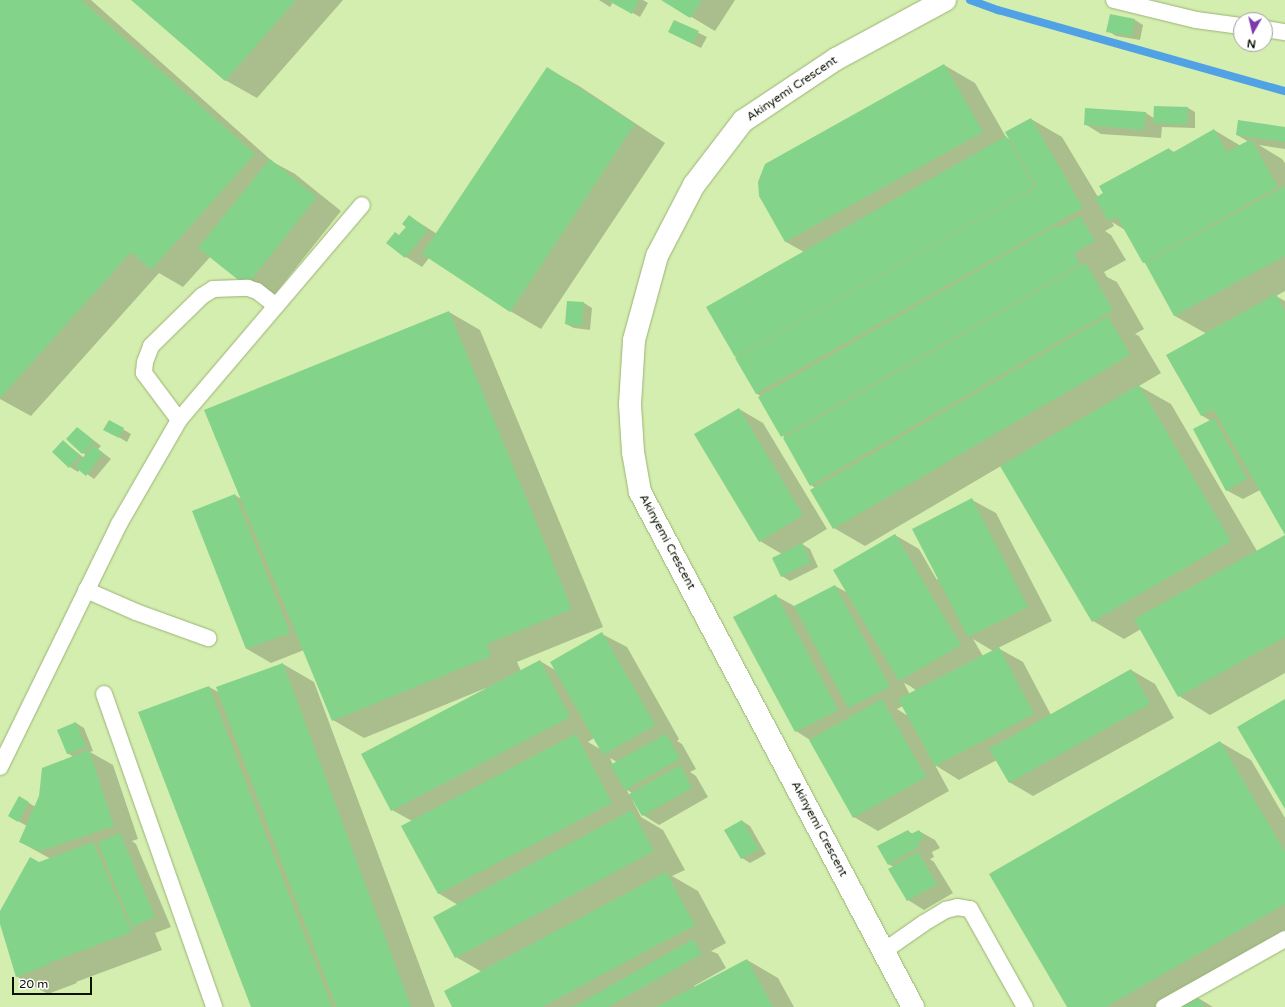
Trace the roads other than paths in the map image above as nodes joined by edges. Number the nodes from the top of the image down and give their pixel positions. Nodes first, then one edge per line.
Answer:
1 (945, 0) edge
2 (1114, 0) edge
3 (1233, 25) edge
4 (1273, 30) edge
5 (1285, 32) edge
6 (362, 205) dead end
7 (276, 306) junction
8 (179, 420) junction
9 (86, 590) junction
10 (208, 638) dead end
11 (104, 694) dead end
12 (0, 767) edge
13 (1285, 939) edge
14 (884, 951) junction
15 (214, 1007) edge
16 (913, 1007) edge
17 (1025, 1007) edge
18 (1164, 1007) edge

1 - 14 street, Akinyemi Crescent
2 - 3 lane
4 - 5 lane
6 - 7 lane
7 - 8 lane
7 - 8 lane
8 - 9 lane
9 - 10 lane
9 - 12 lane
11 - 15 lane
13 - 18 lane
14 - 16 street, Akinyemi Crescent
14 - 17 lane

